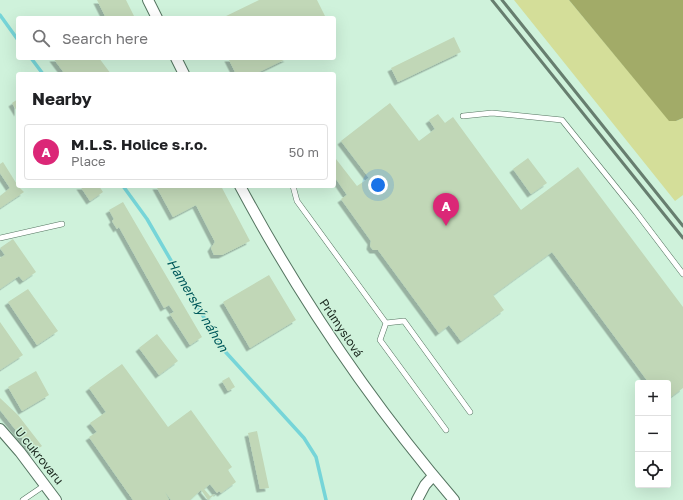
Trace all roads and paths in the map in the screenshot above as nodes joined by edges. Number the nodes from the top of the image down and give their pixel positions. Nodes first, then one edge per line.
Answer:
1 (148, 0) edge
2 (156, 16) edge
3 (177, 60) edge
4 (183, 72) edge
5 (463, 116) dead end
6 (241, 188) edge
7 (294, 188) edge
8 (62, 224) dead end
9 (0, 238) edge
10 (683, 274) edge
11 (386, 323) junction
12 (470, 412) dead end
13 (0, 429) edge
14 (446, 430) dead end
15 (433, 476) junction
16 (45, 484) junction
17 (23, 500) edge
18 (56, 500) edge
19 (417, 500) edge
20 (454, 500) edge

1 - 2 street
3 - 4 street
5 - 10 lane
6 - 15 street, Průmyslová
7 - 11 lane
8 - 9 lane
11 - 12 lane
11 - 14 lane
13 - 16 street, U cukrovaru
15 - 19 street
15 - 20 street, Průmyslová
16 - 17 lane
16 - 18 street, U cukrovaru

